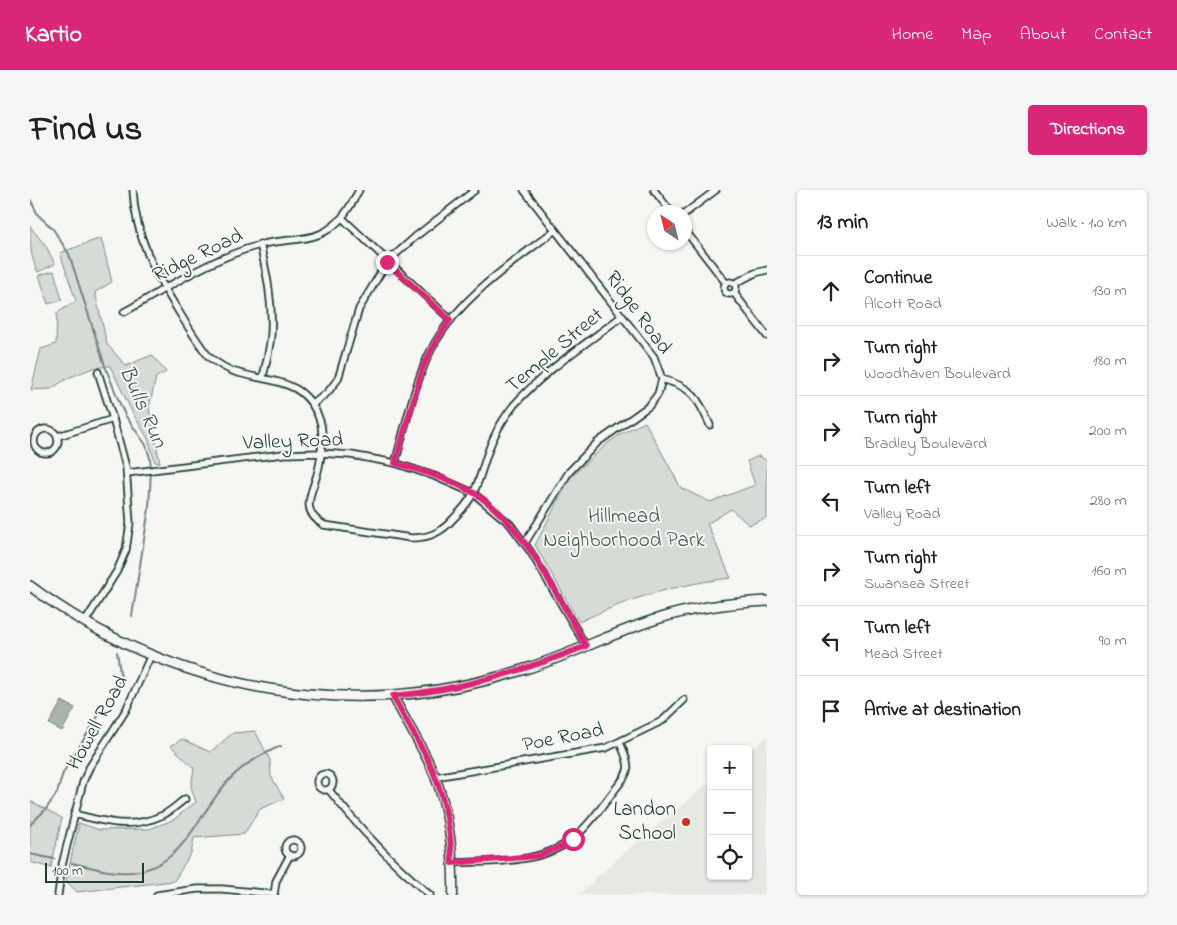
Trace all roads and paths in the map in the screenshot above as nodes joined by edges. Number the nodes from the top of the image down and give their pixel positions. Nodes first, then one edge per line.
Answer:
1 (133, 190) edge
2 (359, 190) edge
3 (475, 190) edge
4 (524, 190) edge
5 (654, 190) edge
6 (716, 190) edge
7 (666, 205) edge
8 (692, 208) edge
9 (342, 218) junction
10 (555, 230) junction
11 (692, 239) edge
12 (260, 244) junction
13 (387, 262) junction
14 (767, 270) edge
15 (726, 283) junction
16 (734, 284) junction
17 (165, 289) junction
18 (734, 293) junction
19 (124, 312) dead end
20 (622, 316) junction
21 (450, 320) junction
22 (767, 336) edge
23 (98, 372) dead end
24 (263, 377) junction
25 (662, 379) junction
26 (313, 404) junction
27 (113, 418) junction
28 (710, 426) dead end
29 (58, 436) junction
30 (320, 453) junction
31 (395, 463) junction
32 (127, 473) junction
33 (473, 493) junction
34 (525, 543) junction
35 (30, 586) edge
36 (767, 600) edge
37 (85, 622) junction
38 (586, 646) junction
39 (151, 655) junction
40 (393, 696) junction
41 (684, 700) dead end
42 (620, 742) junction
43 (435, 777) junction
44 (329, 790) dead end
45 (185, 799) dead end
46 (74, 814) junction
47 (290, 855) dead end
48 (452, 863) junction
49 (274, 894) edge
50 (58, 895) edge
51 (156, 895) edge
52 (430, 895) edge
53 (452, 895) edge

1 - 17 street
2 - 9 street, Ridge Road
3 - 13 street
4 - 10 street, Ridge Road
5 - 7 street
6 - 8 street
9 - 12 street, Ridge Road
9 - 13 street
10 - 20 street, Ridge Road
10 - 21 street
11 - 15 street
12 - 17 street, Ridge Road
12 - 24 street
13 - 21 street
13 - 26 street
14 - 16 street
15 - 16 street
15 - 18 street
16 - 18 street
17 - 19 street, Ridge Road
17 - 24 street
18 - 22 street
20 - 25 street, Ridge Road
20 - 33 street, Temple Street
21 - 31 street
23 - 27 street
24 - 26 street
25 - 28 street
25 - 34 street, Ridge Road
26 - 30 street, Temple Street
27 - 29 street
27 - 32 street
29 - 29 street
30 - 31 street, Valley Road
30 - 32 street, Valley Road
30 - 33 street, Temple Street
31 - 33 street, Valley Road
32 - 37 street
33 - 34 street, Valley Road
34 - 38 street, Valley Road
35 - 37 main road
36 - 38 main road
37 - 39 main road
38 - 40 main road
39 - 40 main road
39 - 46 street, Howell Road
40 - 43 street
41 - 42 street, Poe Road
42 - 43 street, Poe Road
42 - 48 street
43 - 48 street
44 - 52 street
45 - 46 street
46 - 50 street, Howell Road
47 - 49 street
48 - 53 street
49 - 51 street

